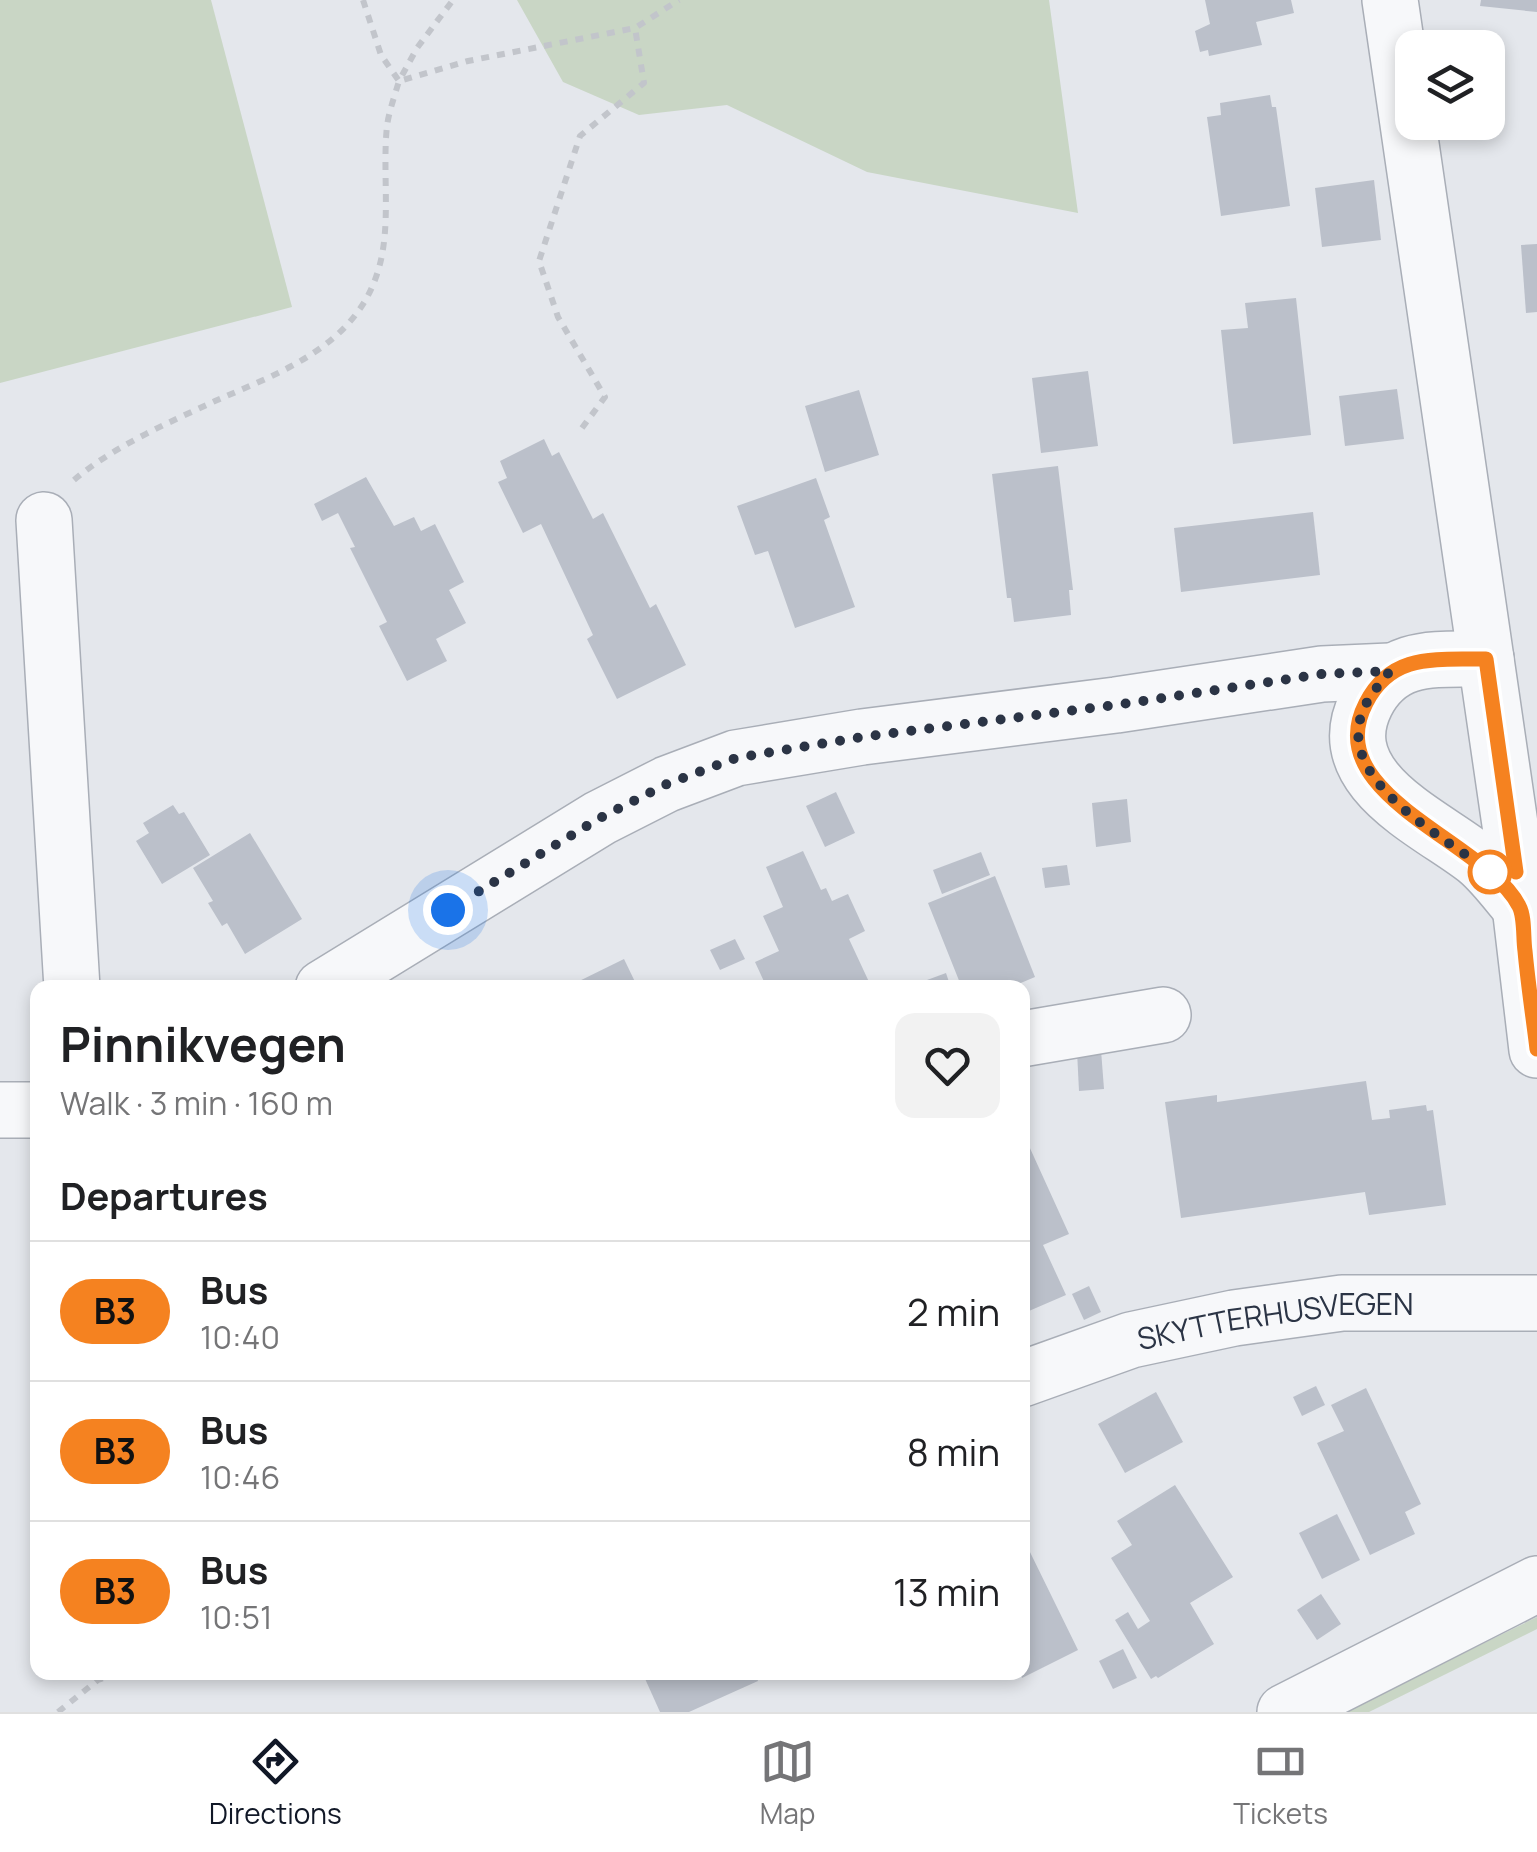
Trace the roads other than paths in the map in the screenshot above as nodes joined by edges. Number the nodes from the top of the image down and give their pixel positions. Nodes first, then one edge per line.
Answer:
1 (1390, 0) edge
2 (44, 520) road end
3 (1486, 659) junction
4 (1390, 671) junction
5 (1524, 837) edge
6 (1520, 907) junction
7 (72, 980) edge
8 (336, 980) edge
9 (1162, 1015) dead end
10 (1030, 1038) edge
11 (1537, 1050) edge
12 (0, 1110) edge
13 (30, 1110) edge
14 (1537, 1303) edge
15 (1030, 1375) edge
16 (1537, 1584) edge
17 (1286, 1712) edge

1 - 3 street
2 - 7 street
3 - 4 street
3 - 5 street
4 - 6 street
4 - 8 street
5 - 6 street
6 - 11 street
9 - 10 street
12 - 13 street
14 - 15 street, SKYTTERHUSVEGEN
16 - 17 street

